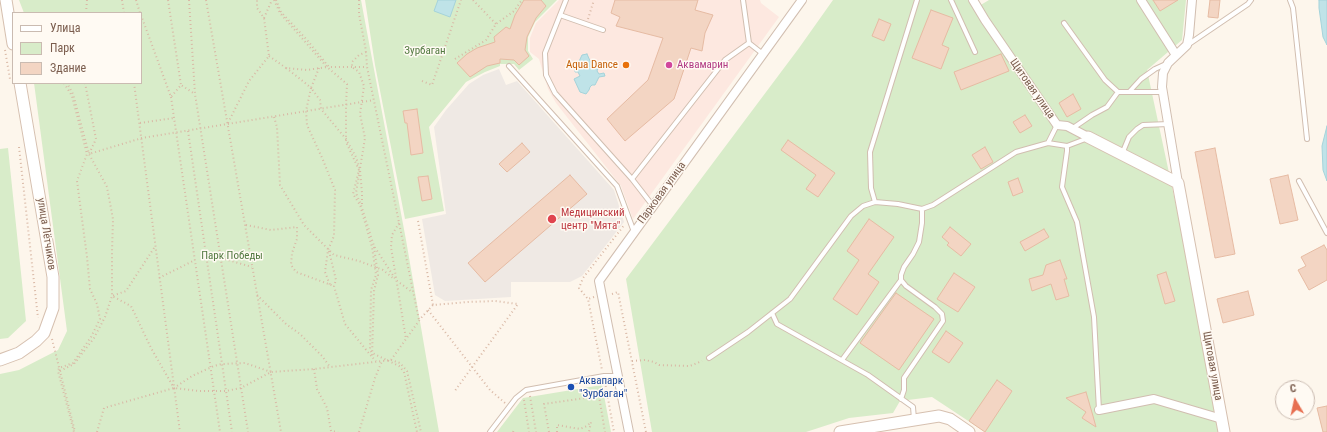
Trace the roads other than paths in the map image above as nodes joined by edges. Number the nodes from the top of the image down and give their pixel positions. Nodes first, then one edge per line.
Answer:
1 (6, 0) edge
2 (566, 0) edge
3 (743, 0) edge
4 (802, 0) edge
5 (917, 0) edge
6 (950, 0) edge
7 (1141, 0) edge
8 (1192, 0) edge
9 (1251, 0) edge
10 (1290, 0) edge
11 (976, 1) edge
12 (560, 15) junction
13 (1064, 23) dead end
14 (603, 30) dead end
15 (749, 43) junction
16 (1187, 45) junction
17 (9, 47) edge
18 (975, 52) dead end
19 (763, 54) junction
20 (1176, 55) junction
21 (1168, 63) junction
22 (509, 66) dead end
23 (15, 84) edge
24 (1130, 91) junction
25 (1118, 92) junction
26 (1163, 92) junction
27 (1169, 124) junction
28 (1057, 125) junction
29 (1072, 129) junction
30 (1088, 137) junction
31 (1307, 138) dead end
32 (1048, 143) junction
33 (1067, 146) junction
34 (1121, 154) junction
35 (632, 179) junction
36 (1298, 181) dead end
37 (1178, 182) junction
38 (875, 202) junction
39 (653, 206) junction
40 (922, 209) junction
41 (634, 232) junction
42 (1327, 233) edge
43 (901, 280) junction
44 (772, 313) junction
45 (709, 358) road end
46 (0, 360) edge
47 (842, 360) junction
48 (618, 376) junction
49 (901, 399) junction
50 (1099, 410) joint
51 (1222, 419) junction
52 (914, 420) junction
53 (490, 432) edge
54 (629, 432) edge
55 (840, 432) edge
56 (969, 432) edge
57 (1224, 432) edge

1 - 17 street
2 - 12 lane
3 - 15 lane
4 - 19 street, Парковая улица
5 - 38 lane
6 - 18 lane
7 - 20 street
8 - 16 street
9 - 16 lane
10 - 31 lane
11 - 28 street, Щитовая улица
12 - 14 lane
12 - 35 lane
13 - 25 lane
15 - 19 lane
15 - 35 lane
16 - 20 street, Щитовая улица
19 - 39 street, Парковая улица
20 - 21 street, Щитовая улица
21 - 24 lane
21 - 26 street, Щитовая улица
22 - 41 lane
23 - 46 street, улица Лётчиков
24 - 25 lane
24 - 26 lane
25 - 29 lane
26 - 27 street, Щитовая улица
27 - 34 lane
27 - 37 street, Щитовая улица
28 - 29 street, Щитовая улица
28 - 32 lane
29 - 30 street, Щитовая улица
30 - 33 lane
30 - 34 street, Щитовая улица
32 - 33 lane
32 - 40 lane
33 - 50 lane
34 - 37 street, Щитовая улица
35 - 39 lane
36 - 42 lane
37 - 51 street, Щитовая улица
38 - 40 lane
38 - 44 lane
39 - 41 street, Парковая улица
40 - 43 lane
41 - 48 street, Парковая улица
43 - 47 lane
43 - 49 lane
44 - 45 lane
44 - 47 lane
47 - 49 lane
48 - 53 lane
48 - 54 street, Парковая улица
49 - 52 lane
50 - 51 street
51 - 57 street, Щитовая улица
52 - 55 street
52 - 56 street

